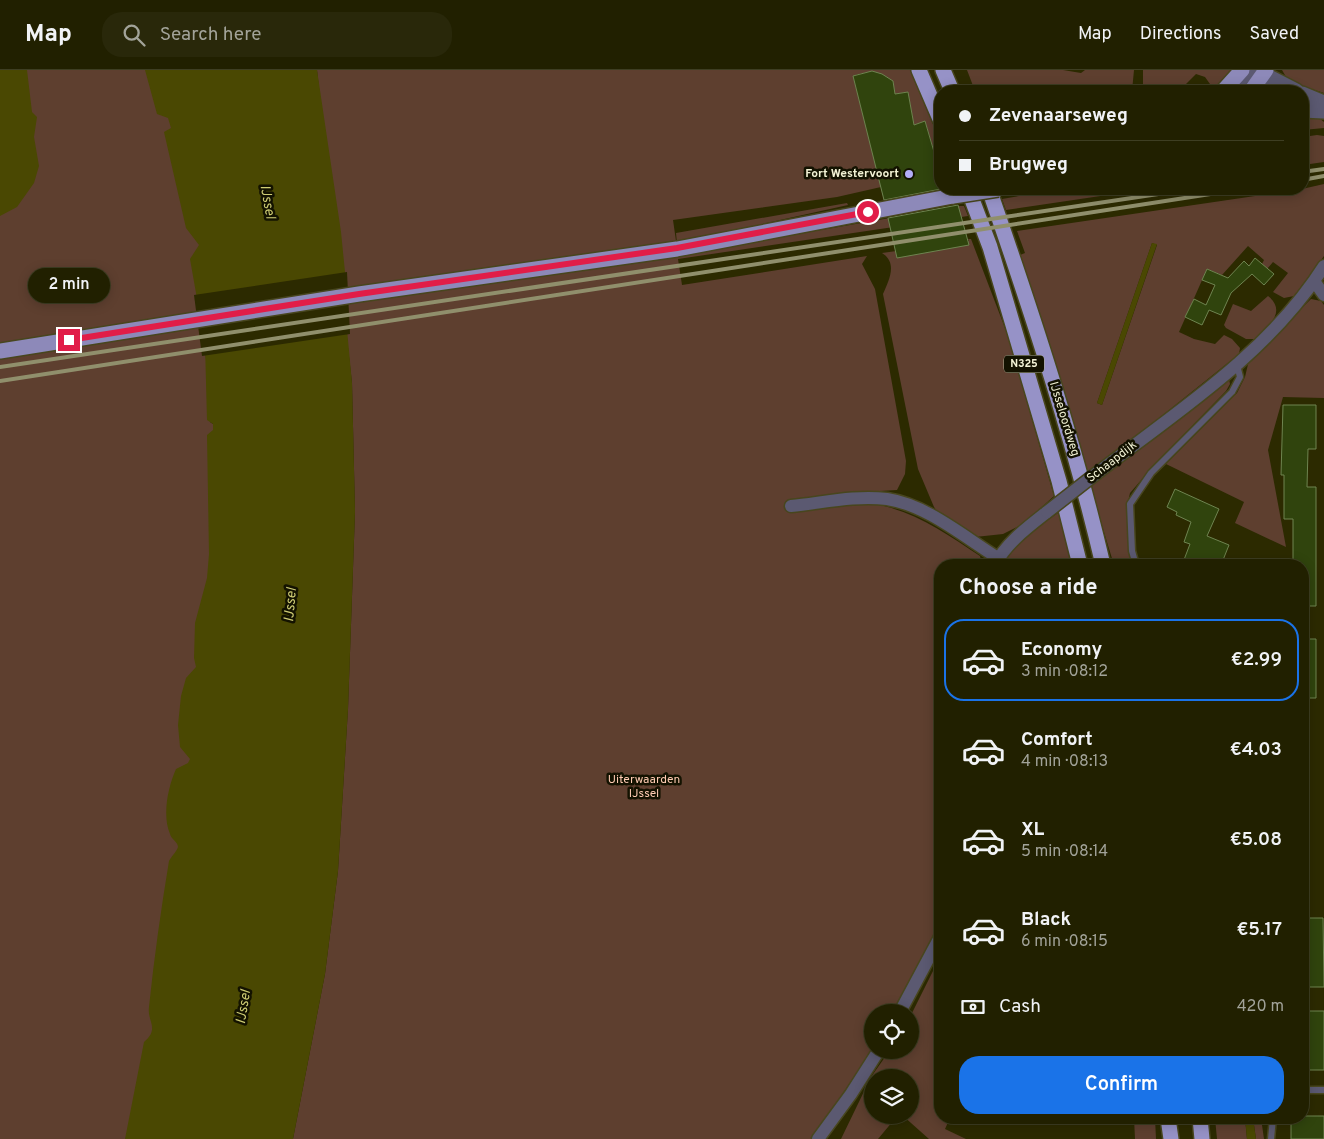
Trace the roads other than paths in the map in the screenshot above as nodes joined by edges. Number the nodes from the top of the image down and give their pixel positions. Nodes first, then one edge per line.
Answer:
1 (919, 70) edge
2 (943, 70) edge
3 (1240, 72) edge
4 (1264, 72) edge
5 (949, 85) edge
6 (1228, 85) edge
7 (1241, 85) edge
8 (1255, 85) edge
9 (1286, 85) edge
10 (1309, 97) edge
11 (1324, 103) edge
12 (934, 105) edge
13 (1309, 110) edge
14 (1324, 111) edge
15 (959, 195) edge
16 (970, 195) edge
17 (991, 195) edge
18 (1324, 266) edge
19 (1314, 281) junction
20 (1324, 295) edge
21 (0, 351) edge
22 (1237, 365) junction
23 (791, 506) dead end
24 (994, 559) edge
25 (999, 559) edge
26 (1079, 559) edge
27 (1101, 559) edge
28 (1134, 559) edge
29 (934, 948) edge
30 (904, 1004) edge
31 (873, 1059) edge
32 (1309, 1090) edge
33 (1324, 1090) edge
34 (1169, 1124) edge
35 (1201, 1124) edge
36 (1272, 1124) edge
37 (818, 1139) edge
38 (1171, 1139) edge
39 (1202, 1139) edge
40 (1270, 1139) edge

1 - 12 highway
2 - 5 highway
3 - 4 street
3 - 6 main road
3 - 7 street
4 - 8 main road
4 - 9 street
10 - 11 street
13 - 14 street
15 - 21 main road, bridge
16 - 26 highway, IJsseloordweg / N325
17 - 27 highway, IJsseloordweg / N325
18 - 19 street, Schaapdijk
19 - 20 street
19 - 22 street, Schaapdijk
22 - 25 street, Schaapdijk, bridge
22 - 28 lane
23 - 24 street
29 - 30 street
31 - 37 street
32 - 33 lane
34 - 38 highway
35 - 39 highway
36 - 40 lane

